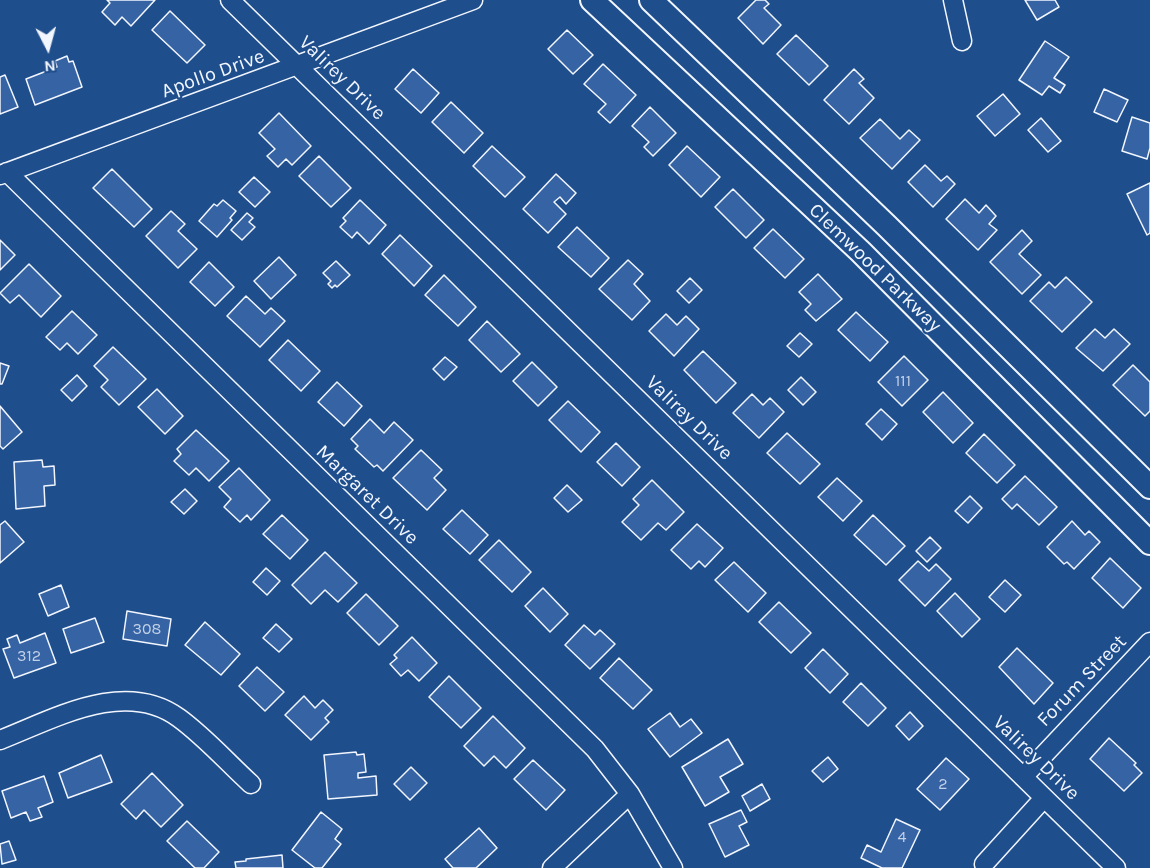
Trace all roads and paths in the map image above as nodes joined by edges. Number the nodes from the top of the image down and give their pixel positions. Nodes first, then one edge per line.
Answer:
1 (230, 0) edge
2 (473, 0) edge
3 (592, 0) edge
4 (651, 0) edge
5 (953, 0) edge
6 (963, 41) dead end
7 (299, 67) junction
8 (4, 174) edge
9 (1150, 487) edge
10 (1150, 543) edge
11 (1150, 642) edge
12 (0, 740) edge
13 (1023, 777) junction
14 (251, 784) dead end
15 (630, 794) junction
16 (1044, 798) junction
17 (984, 864) dead end
18 (552, 868) edge
19 (672, 868) edge
20 (1116, 868) edge

1 - 7 street, Valirey Drive
2 - 7 street, Apollo Drive
3 - 10 street, Clemwood Parkway
4 - 9 street, Clemwood Parkway
5 - 6 street
7 - 8 street, Apollo Drive
7 - 13 street, Valirey Drive
8 - 15 street, Margaret Drive
11 - 13 street, Forum Street
12 - 14 street
13 - 16 street, Valirey Drive
15 - 18 street
15 - 19 street, Margaret Drive
16 - 17 street
16 - 20 street, Valirey Drive

